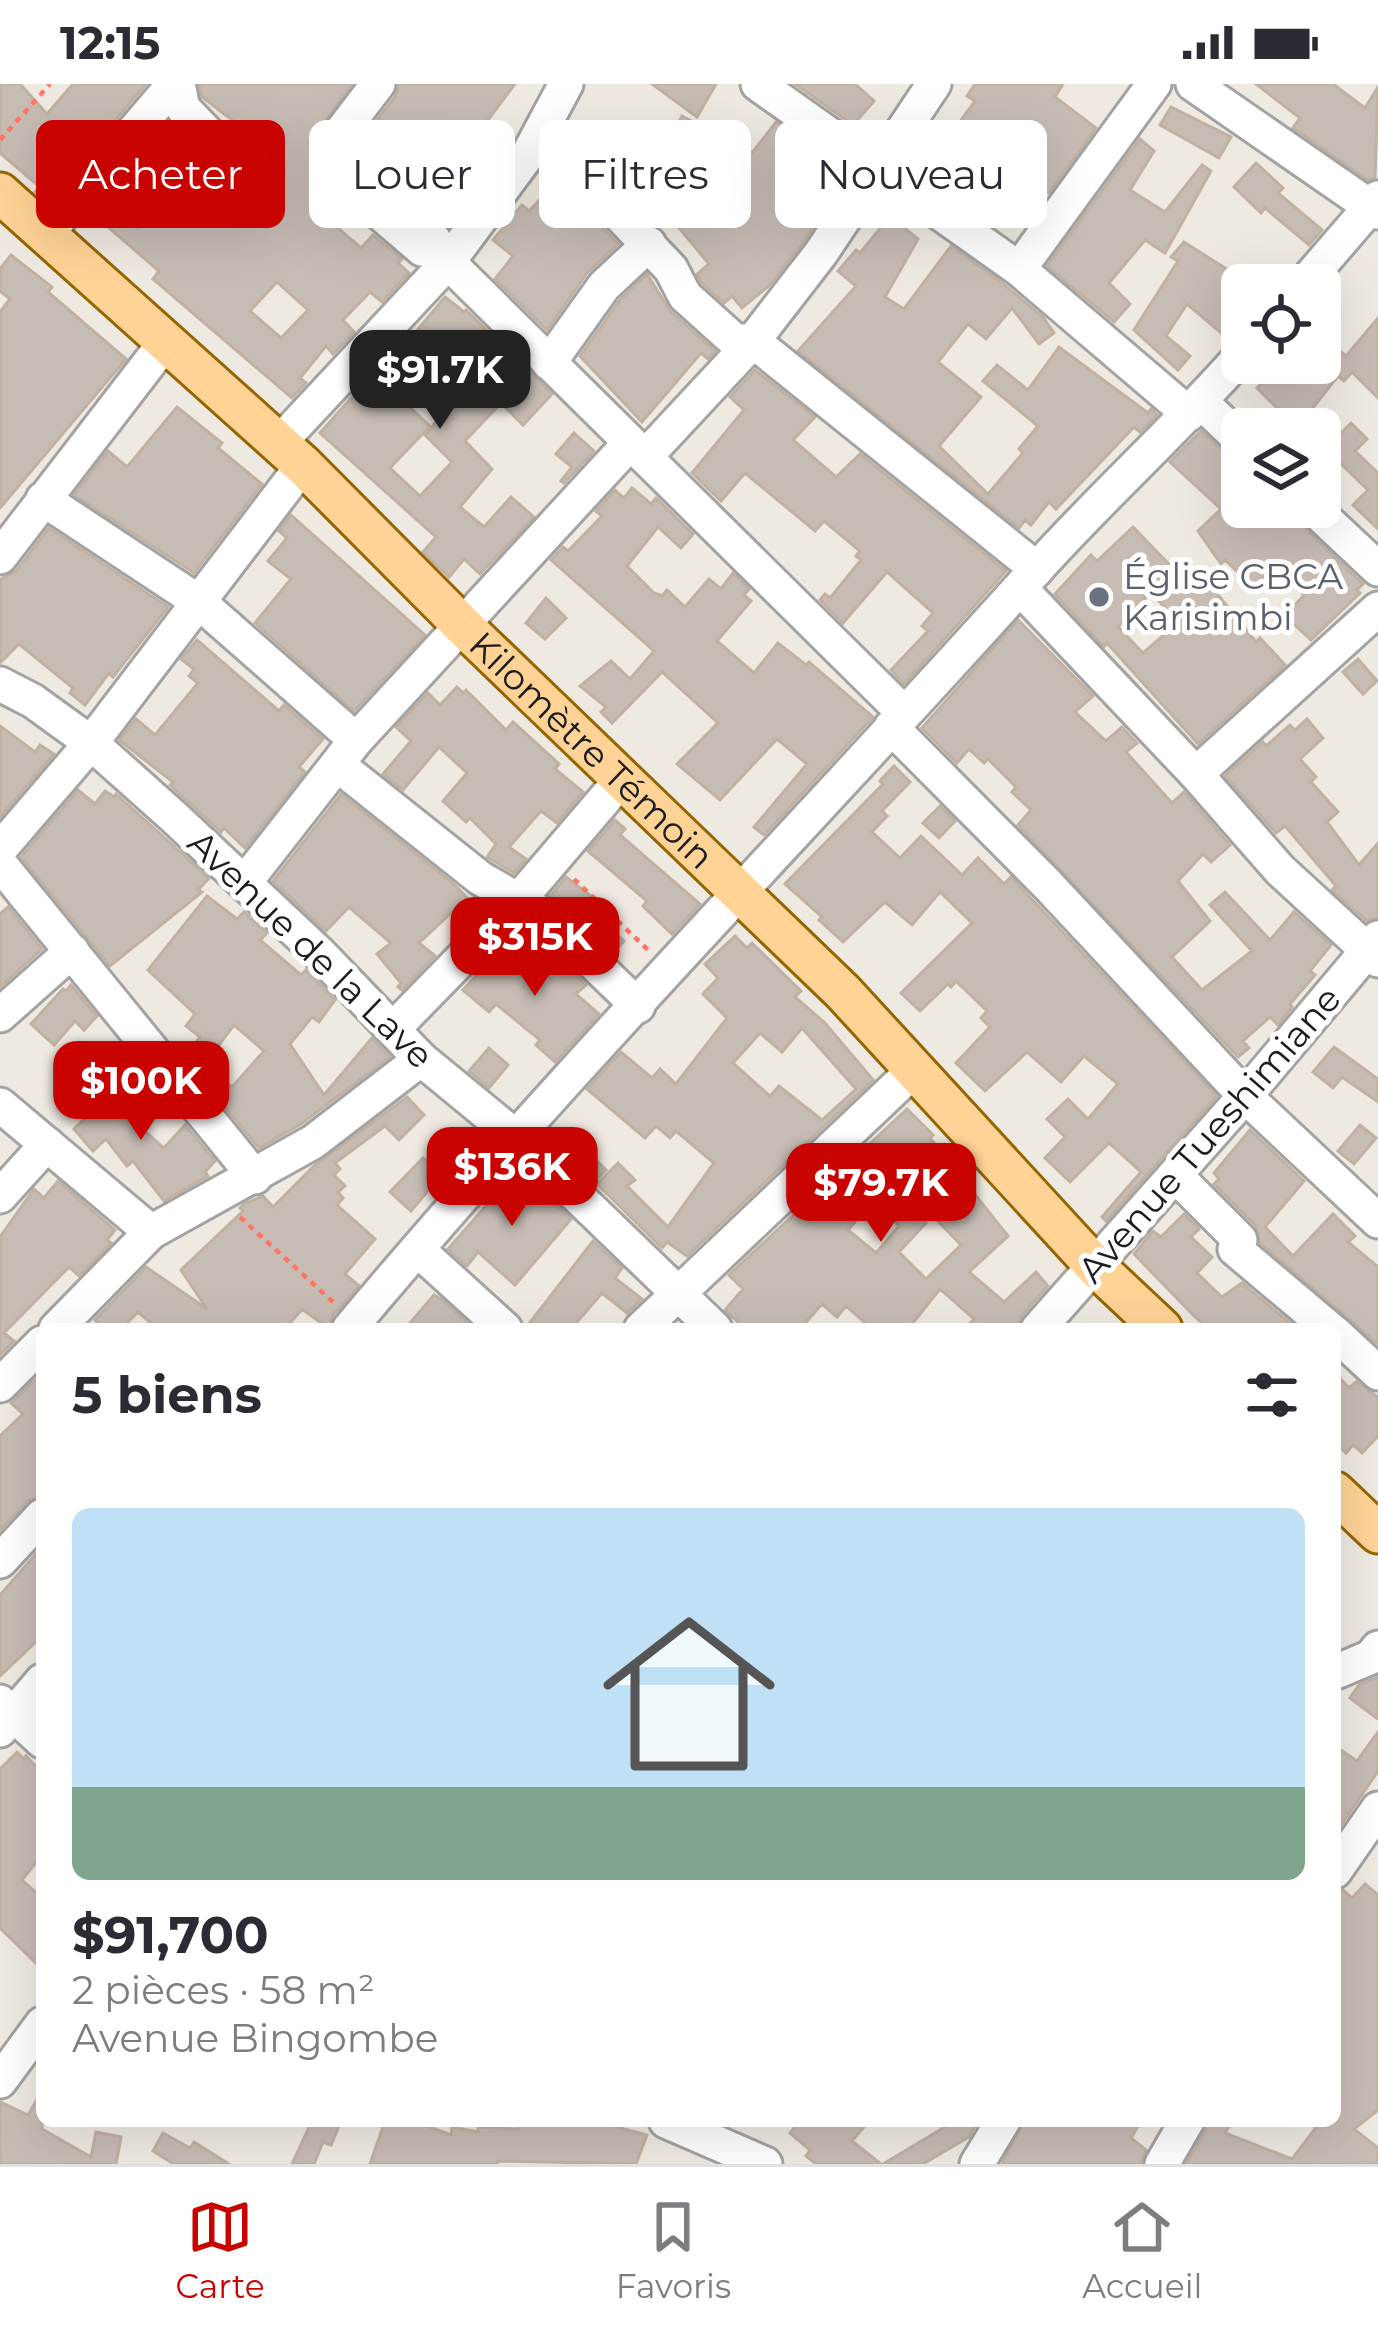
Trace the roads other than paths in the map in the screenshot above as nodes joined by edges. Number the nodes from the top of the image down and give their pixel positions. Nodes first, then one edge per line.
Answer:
1 (176, 84) edge
2 (378, 84) edge
3 (566, 84) edge
4 (758, 84) edge
5 (934, 84) edge
6 (1154, 84) edge
7 (1192, 84) edge
8 (195, 120) edge
9 (810, 120) edge
10 (911, 120) edge
11 (1376, 205) edge
12 (5, 207) edge
13 (633, 228) edge
14 (838, 228) edge
15 (963, 228) edge
16 (47, 233) junction
17 (649, 244) junction
18 (448, 262) junction
19 (1322, 264) edge
20 (1019, 269) junction
21 (167, 340) junction
22 (753, 341) junction
23 (549, 363) junction
24 (1221, 379) edge
25 (1195, 408) junction
26 (1221, 426) edge
27 (637, 450) junction
28 (291, 454) junction
29 (43, 499) junction
30 (1334, 528) edge
31 (0, 557) edge
32 (1378, 569) edge
33 (1028, 578) junction
34 (200, 602) junction
35 (1378, 608) edge
36 (461, 625) junction
37 (0, 683) edge
38 (897, 720) junction
39 (91, 743) junction
40 (347, 753) junction
41 (1196, 774) junction
42 (621, 780) junction
43 (0, 849) edge
44 (0, 864) edge
45 (245, 882) junction
46 (739, 892) junction
47 (517, 902) junction
48 (1374, 950) edge
49 (72, 951) junction
50 (638, 1006) junction
51 (0, 1015) edge
52 (394, 1028) junction
53 (422, 1058) junction
54 (913, 1071) junction
55 (1245, 1096) junction
56 (0, 1105) edge
57 (517, 1138) junction
58 (47, 1144) junction
59 (1175, 1175) junction
60 (256, 1177) junction
61 (0, 1196) edge
62 (1378, 1221) edge
63 (151, 1232) junction
64 (418, 1250) junction
65 (1094, 1265) junction
66 (676, 1293) junction
67 (62, 1323) edge
68 (354, 1323) edge
69 (498, 1323) edge
70 (647, 1323) edge
71 (708, 1323) edge
72 (1044, 1323) edge
73 (1156, 1323) edge
74 (1322, 1323) edge
75 (1341, 1339) edge
76 (36, 1349) edge
77 (1378, 1373) edge
78 (0, 1385) edge
79 (1341, 1498) edge
80 (36, 1522) edge
81 (1378, 1533) edge
82 (0, 1561) edge
83 (1378, 1648) edge
84 (1341, 1670) edge
85 (36, 1686) edge
86 (4, 1715) edge
87 (36, 1737) edge
88 (1378, 1809) edge
89 (1341, 1849) edge
90 (36, 2032) edge
91 (0, 2081) edge
92 (680, 2127) edge
93 (1000, 2127) edge
94 (1184, 2127) edge
95 (765, 2164) edge
96 (977, 2164) edge
97 (1162, 2164) edge

1 - 8 street
1 - 16 street
2 - 18 street
3 - 18 street
4 - 9 street
5 - 10 street
6 - 20 street
7 - 11 street
11 - 19 street
12 - 16 main road, Kilomètre Témoin
13 - 17 street
14 - 22 street
15 - 20 street
16 - 21 main road, Kilomètre Témoin
17 - 22 street
17 - 23 street
18 - 23 street
18 - 28 street
20 - 25 street
21 - 28 main road, Kilomètre Témoin
21 - 29 street
22 - 27 street
22 - 33 street
23 - 27 street
24 - 25 street
25 - 26 street
25 - 33 street
27 - 36 street
27 - 38 street
28 - 34 street
28 - 36 main road, Kilomètre Témoin
29 - 31 street
29 - 34 street
30 - 32 street
33 - 38 street
33 - 41 street
34 - 39 street
34 - 40 street
35 - 41 street
36 - 40 street
36 - 42 main road, Kilomètre Témoin
37 - 39 street, Avenue de la Lave
38 - 46 street
38 - 55 street
39 - 43 street
39 - 45 street, Avenue de la Lave
40 - 45 street
40 - 47 street
41 - 48 street
42 - 46 main road, Kilomètre Témoin
42 - 47 street
44 - 49 street
45 - 52 street, Avenue de la Lave
46 - 50 street
46 - 54 main road, Kilomètre Témoin
47 - 50 street
47 - 52 street
48 - 55 street, Avenue Tueshimiane
49 - 51 street
49 - 60 street
50 - 57 street
52 - 53 street, Avenue de la Lave
53 - 57 street, Avenue de la Lave
53 - 60 street
54 - 65 main road, Kilomètre Témoin
54 - 66 street
55 - 59 street, Avenue Tueshimiane
55 - 62 street
56 - 58 street
57 - 64 street
57 - 66 street, Avenue de la Lave
58 - 61 street
58 - 63 street
59 - 65 street, Avenue Tueshimiane
59 - 74 street
60 - 63 street
63 - 67 street
64 - 68 street
64 - 69 street
65 - 72 street, Avenue Tueshimiane
65 - 73 main road, Kilomètre Témoin
66 - 70 street
66 - 71 street, Avenue de la Lave
75 - 77 street
76 - 78 street
79 - 81 main road
80 - 82 street
83 - 84 street
85 - 86 street
86 - 87 street
88 - 89 street
90 - 91 street
92 - 95 street
93 - 96 street
94 - 97 street

